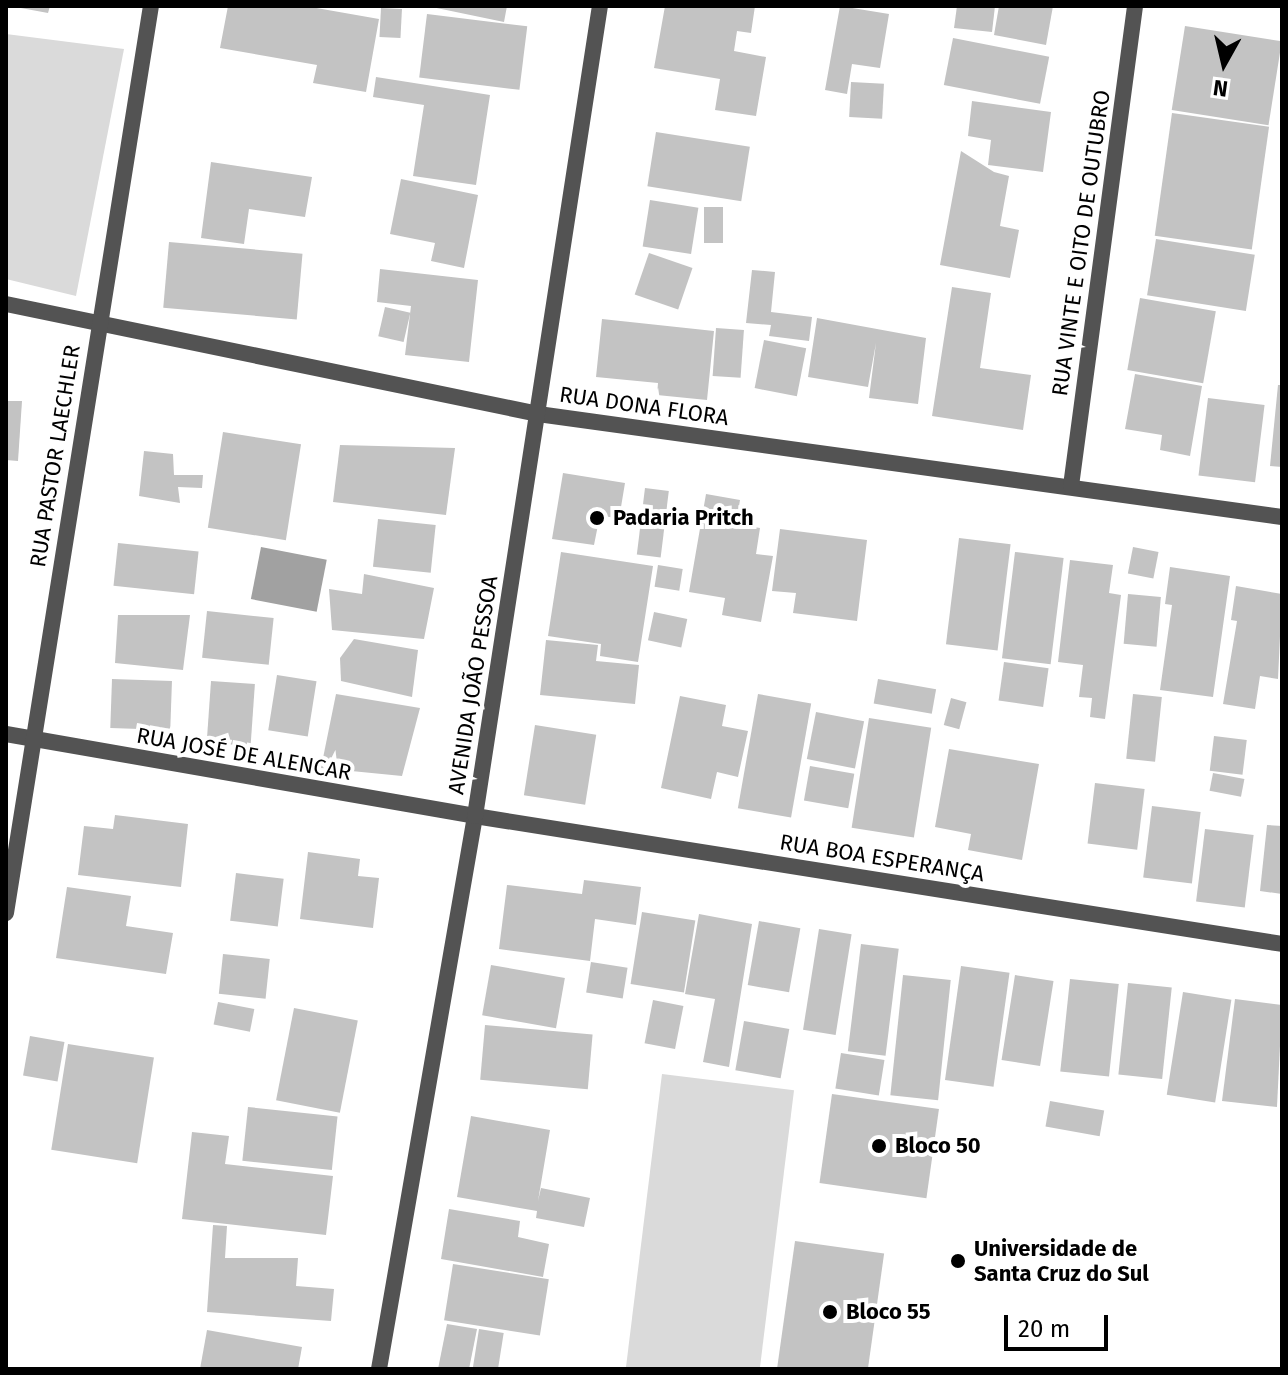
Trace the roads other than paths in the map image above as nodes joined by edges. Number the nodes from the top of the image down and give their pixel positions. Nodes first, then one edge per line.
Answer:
1 (151, 6) edge
2 (600, 6) edge
3 (1135, 6) edge
4 (6, 304) edge
5 (98, 326) junction
6 (538, 414) junction
7 (1071, 486) junction
8 (1282, 517) edge
9 (6, 734) edge
10 (33, 740) junction
11 (475, 816) junction
12 (6, 913) edge
13 (1282, 944) edge
14 (379, 1369) edge

1 - 5 street, RUA PASTOR LAECHLER
2 - 6 street, AVENIDA JOÃO PESSOA
3 - 7 street, RUA VINTE E OITO DE OUTUBRO
4 - 5 street, RUA DONA FLORA
5 - 6 street, RUA DONA FLORA
5 - 10 street, RUA PASTOR LAECHLER
6 - 7 street, RUA DONA FLORA
6 - 11 street, AVENIDA JOÃO PESSOA
7 - 8 street, RUA DONA FLORA
9 - 10 street, RUA JOSÉ DE ALENCAR
10 - 11 street, RUA JOSÉ DE ALENCAR
10 - 12 street, RUA PASTOR LAECHLER
11 - 13 street, RUA BOA ESPERANÇA
11 - 14 street, AVENIDA JOÃO PESSOA

